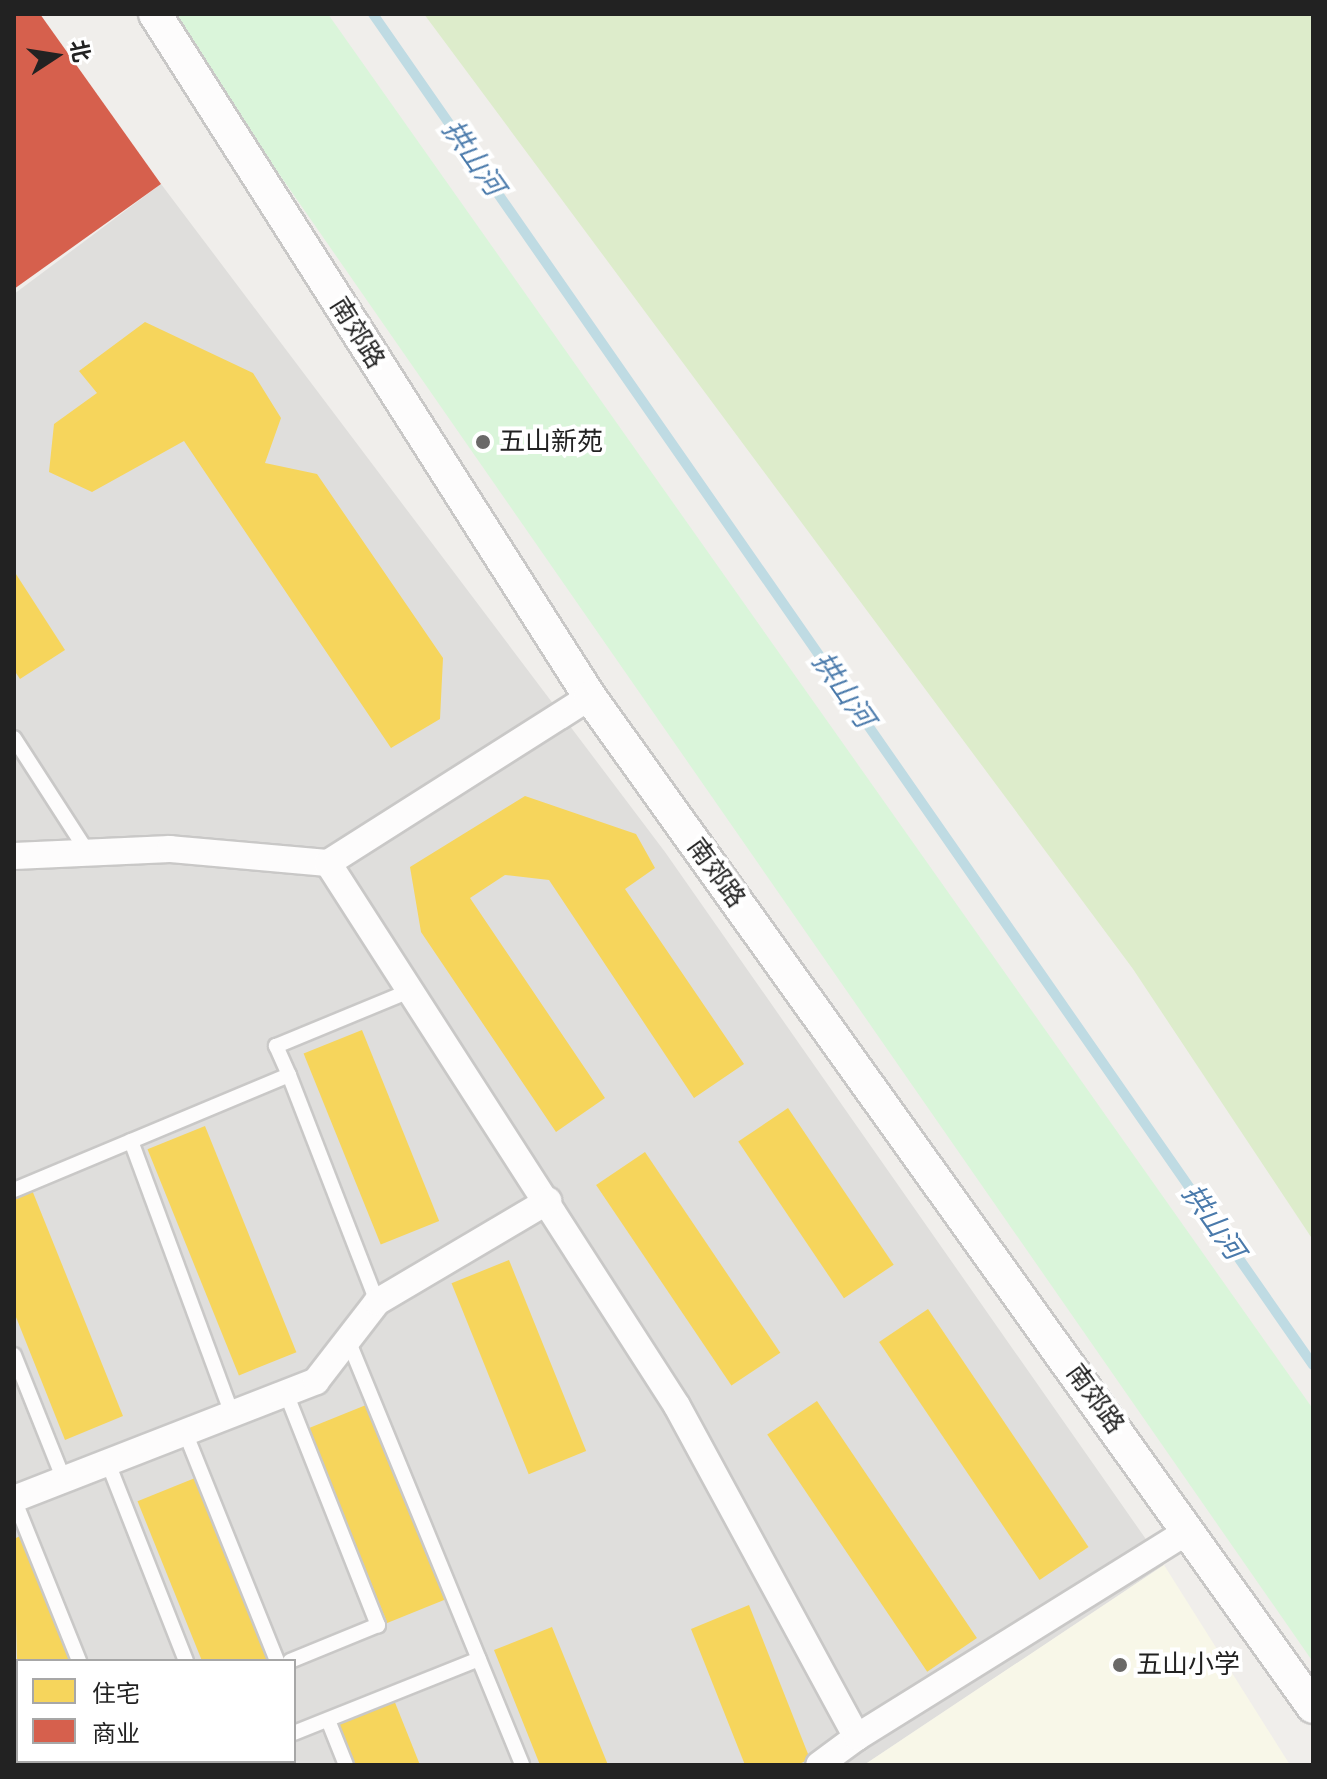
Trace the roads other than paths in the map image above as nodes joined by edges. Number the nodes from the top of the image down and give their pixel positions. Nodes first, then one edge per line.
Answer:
1 (155, 14) edge
2 (590, 697) junction
3 (14, 738) edge
4 (88, 853) junction
5 (14, 856) edge
6 (328, 863) junction
7 (412, 990) junction
8 (289, 1075) junction
9 (131, 1141) junction
10 (14, 1190) edge
11 (548, 1201) junction
12 (377, 1302) junction
13 (348, 1340) junction
14 (14, 1355) edge
15 (286, 1393) junction
16 (232, 1414) junction
17 (185, 1432) junction
18 (108, 1463) junction
19 (64, 1480) junction
20 (14, 1499) edge
21 (1189, 1530) junction
22 (78, 1659) edge
23 (185, 1659) edge
24 (276, 1659) edge
25 (295, 1659) edge
26 (479, 1659) junction
27 (1313, 1707) edge
28 (328, 1720) junction
29 (296, 1732) edge
30 (857, 1737) junction
31 (346, 1765) edge
32 (522, 1765) edge
33 (819, 1765) edge

1 - 2 street, 南郊路
2 - 6 street
2 - 21 street, 南郊路
3 - 4 lane
4 - 5 street
4 - 6 street
6 - 7 street
7 - 8 lane
7 - 11 street
8 - 9 lane
8 - 12 lane
9 - 10 lane
9 - 16 lane
11 - 12 street
11 - 30 street
12 - 13 street
13 - 15 street
13 - 26 lane
14 - 19 lane
15 - 16 street
15 - 25 lane
16 - 17 street
17 - 18 street
17 - 24 lane
18 - 19 street
18 - 23 lane
19 - 20 street
20 - 22 lane
21 - 27 street, 南郊路
21 - 30 street
26 - 28 lane
26 - 32 lane
28 - 29 lane
28 - 31 lane
30 - 33 street

